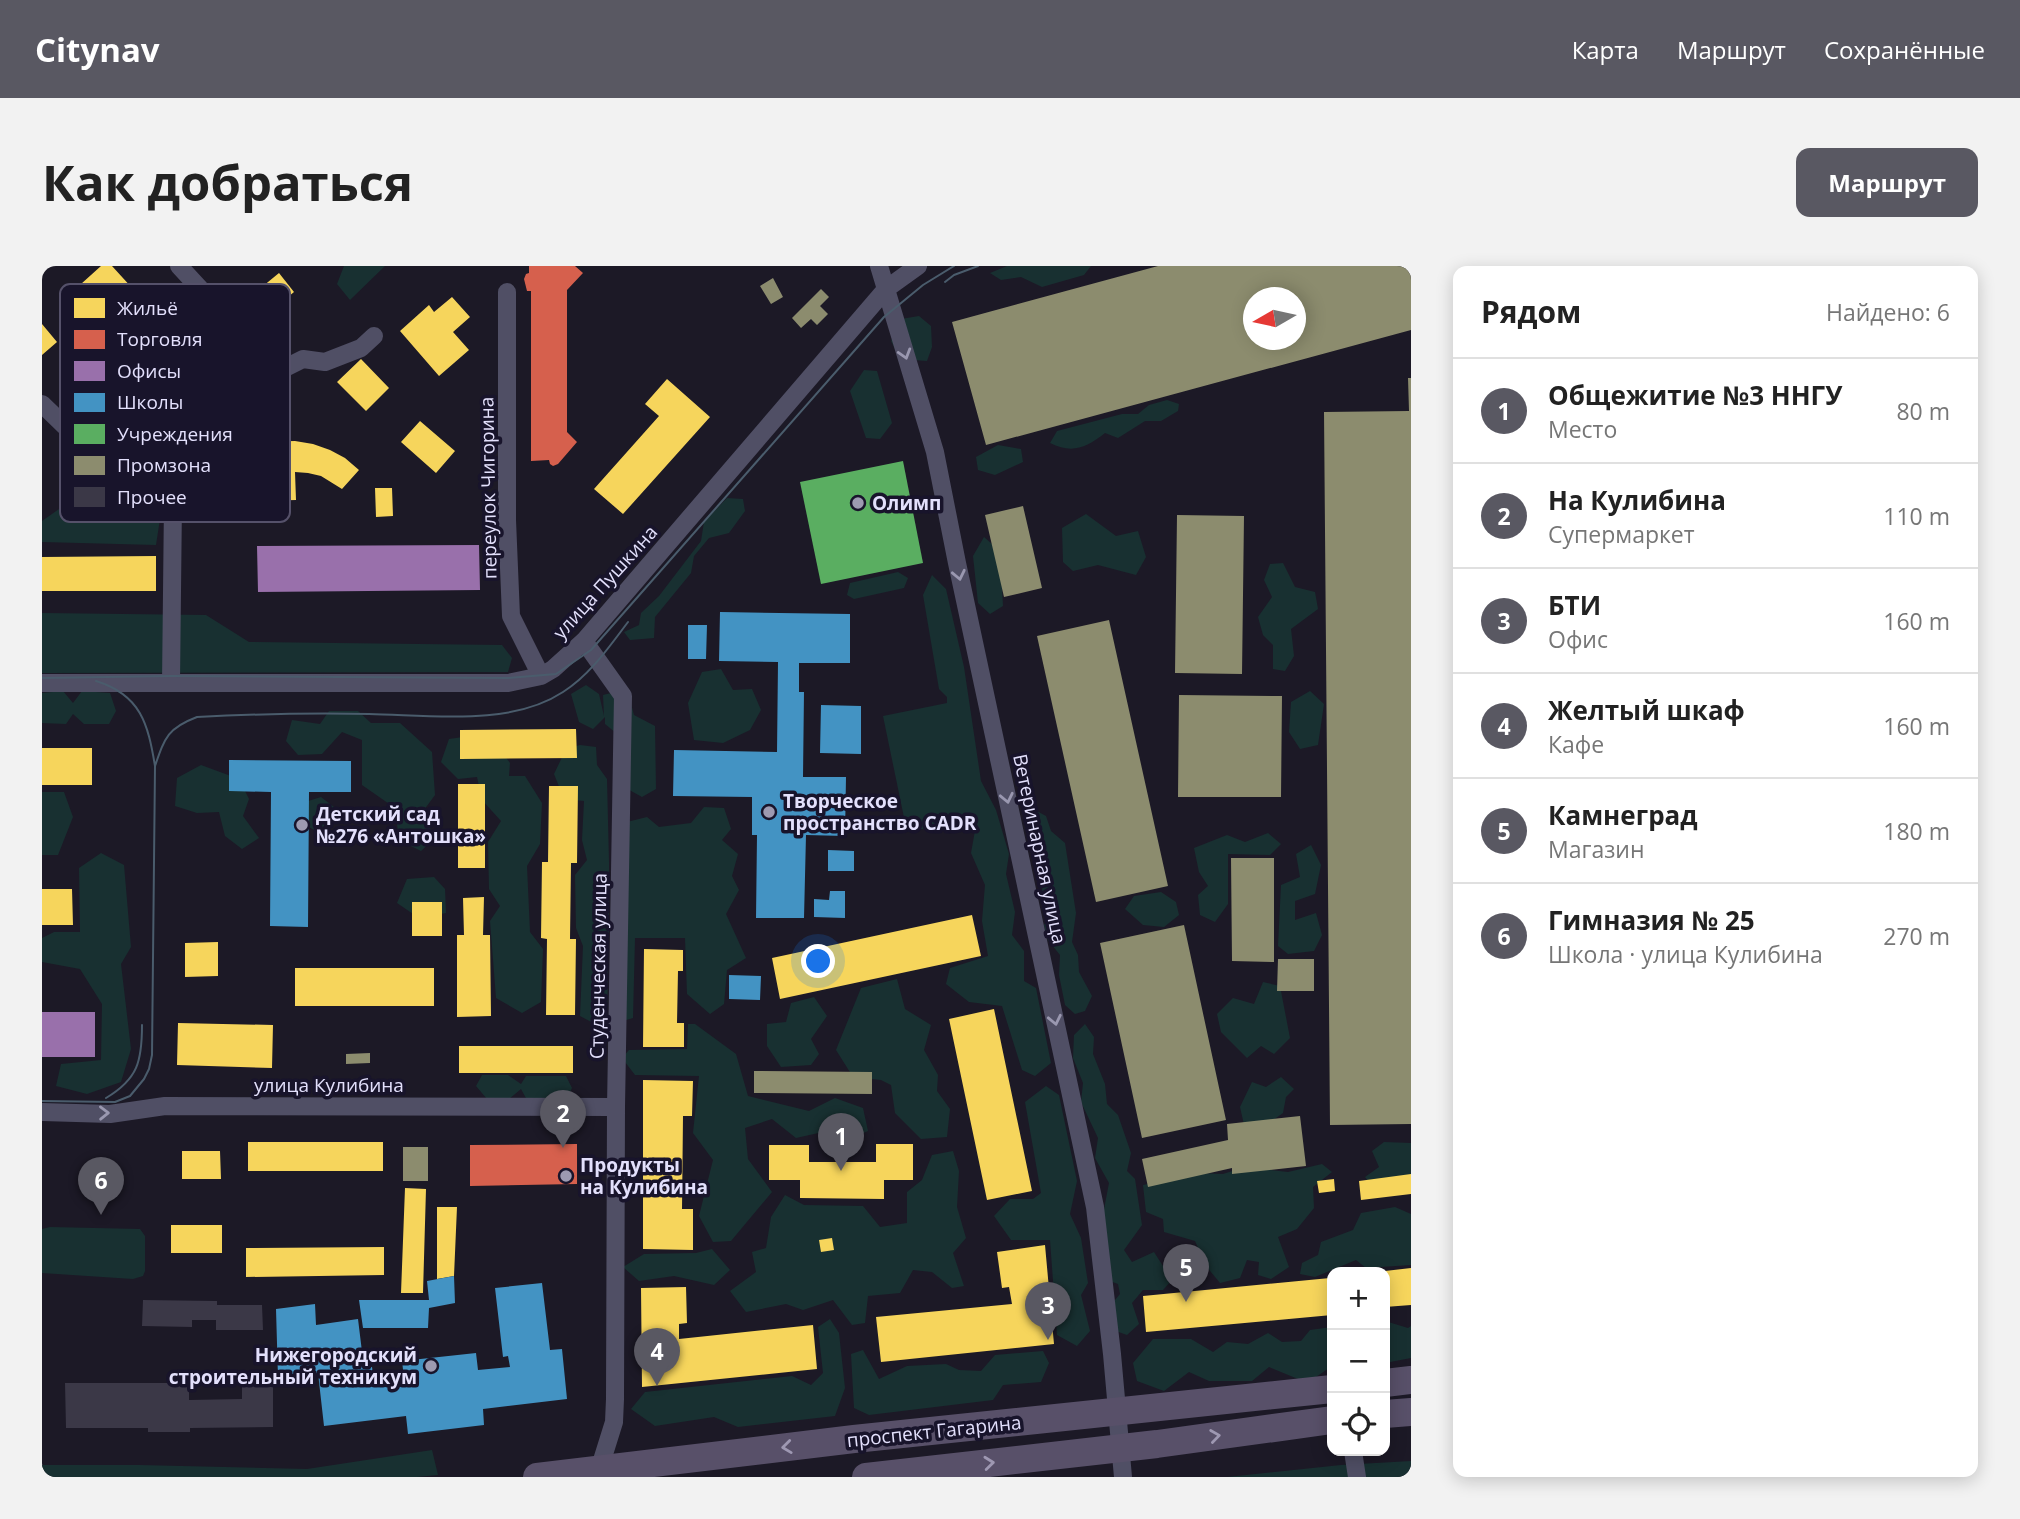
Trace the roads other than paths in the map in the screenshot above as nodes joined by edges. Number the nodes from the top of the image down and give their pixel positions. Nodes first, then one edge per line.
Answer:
1 (179, 266) edge
2 (879, 266) edge
3 (918, 266) edge
4 (196, 284) edge
5 (886, 289) junction
6 (507, 292) dead end
7 (373, 336) dead end
8 (290, 366) edge
9 (42, 404) edge
10 (60, 421) edge
11 (173, 522) edge
12 (584, 641) junction
13 (541, 676) junction
14 (42, 683) edge
15 (171, 683) junction
16 (616, 1107) junction
17 (42, 1112) edge
18 (1411, 1380) edge
19 (1390, 1382) edge
20 (1327, 1390) edge
21 (1116, 1412) junction
22 (1411, 1412) edge
23 (1390, 1414) edge
24 (1327, 1421) edge
25 (1354, 1456) edge
26 (1115, 1458) edge
27 (599, 1470) junction
28 (537, 1477) edge
29 (866, 1477) edge
30 (873, 1477) edge
31 (1123, 1477) edge
32 (1357, 1477) edge

1 - 4 street
2 - 5 street, Ветеринарная улица
3 - 5 street, улица Пушкина
5 - 12 street, улица Пушкина
5 -> 21 street, Ветеринарная улица
6 - 13 street, переулок Чигорина
7 - 8 street
9 - 10 street
11 - 15 street
12 - 13 street, улица Пушкина
12 - 16 street, Студенческая улица
13 - 15 street, улица Пушкина
14 - 15 street, улица Пушкина
17 -> 16 street, улица Кулибина
16 - 27 street, Студенческая улица
18 - 19 main road
20 - 21 main road, проспект Гагарина
21 - 26 street, Ветеринарная улица
21 -> 27 main road, проспект Гагарина
22 - 23 main road
26 -> 24 main road, проспект Гагарина
25 - 32 street
30 -> 26 main road, проспект Гагарина
26 - 31 street, Ветеринарная улица
27 - 28 main road, проспект Гагарина
29 - 30 main road, проспект Гагарина

